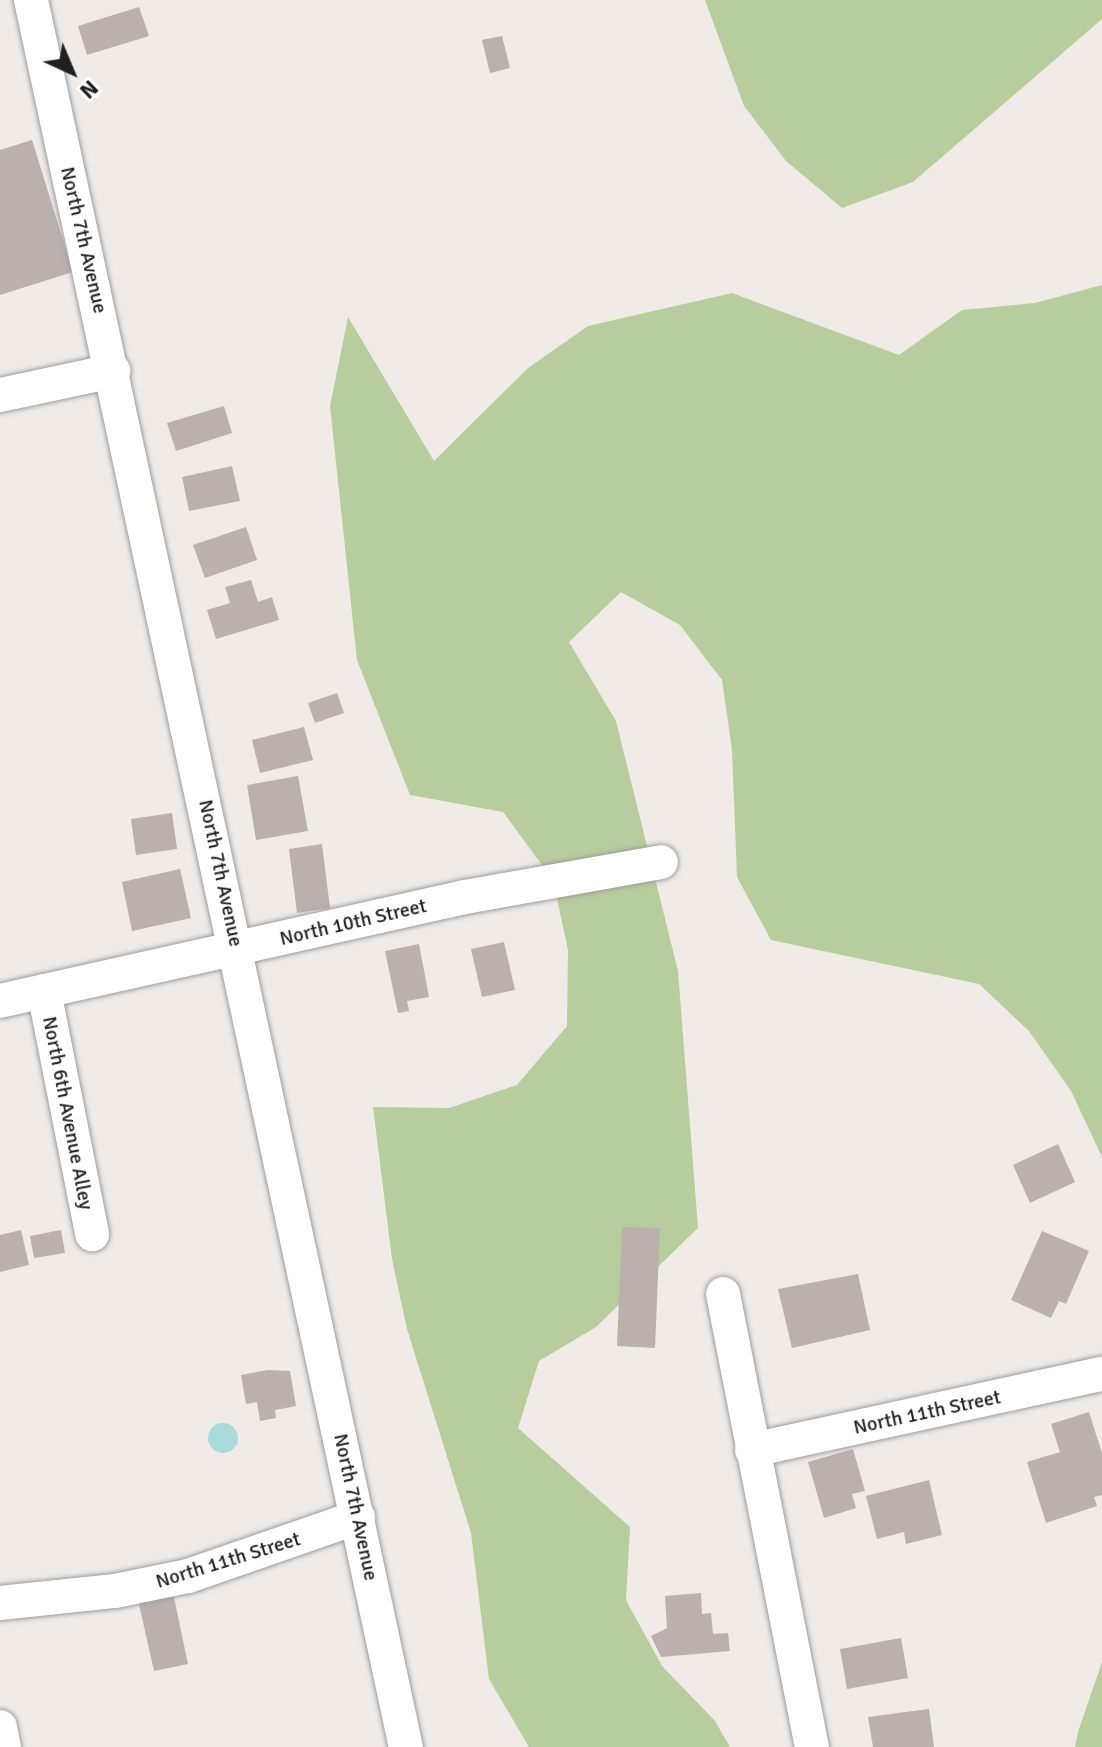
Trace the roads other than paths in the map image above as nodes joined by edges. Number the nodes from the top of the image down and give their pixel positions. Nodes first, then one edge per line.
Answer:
1 (31, 0) edge
2 (113, 371) junction
3 (0, 395) edge
4 (661, 862) dead end
5 (237, 949) junction
6 (44, 991) junction
7 (0, 1001) edge
8 (92, 1234) dead end
9 (723, 1294) dead end
10 (1102, 1374) edge
11 (752, 1450) junction
12 (358, 1517) junction
13 (0, 1603) edge
14 (0, 1727) edge
15 (4, 1747) edge
16 (406, 1747) edge
17 (812, 1747) edge

1 - 2 street, North 7th Avenue
2 - 3 street
2 - 5 street, North 7th Avenue
4 - 5 street, North 10th Street
5 - 6 street, North 10th Street
5 - 12 street, North 7th Avenue
6 - 7 street, North 10th Street
6 - 8 street, North 6th Avenue Alley
9 - 11 street
10 - 11 street, North 11th Street
11 - 17 street
12 - 13 street, North 11th Street
12 - 16 street, North 7th Avenue
14 - 15 street

